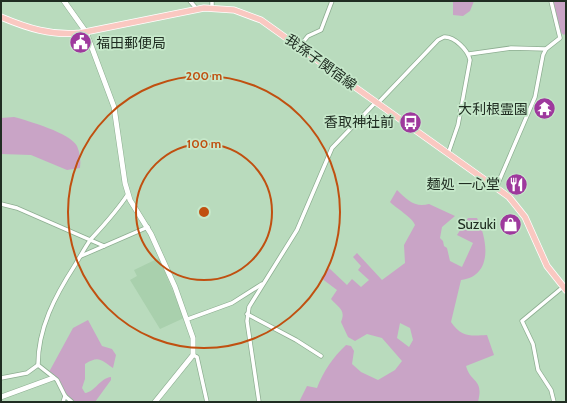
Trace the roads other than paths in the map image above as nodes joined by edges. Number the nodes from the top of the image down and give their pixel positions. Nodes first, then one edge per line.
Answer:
1 (64, 1) edge
2 (190, 1) edge
3 (212, 1) edge
4 (332, 1) edge
5 (551, 1) edge
6 (212, 8) junction
7 (197, 9) junction
8 (1, 17) edge
9 (86, 32) junction
10 (299, 46) junction
11 (546, 49) junction
12 (469, 54) junction
13 (377, 102) junction
14 (448, 154) junction
15 (496, 188) junction
16 (128, 194) junction
17 (1, 204) edge
18 (148, 227) junction
19 (90, 240) junction
20 (104, 246) junction
21 (80, 257) junction
22 (263, 283) junction
23 (564, 288) edge
24 (247, 314) junction
25 (188, 319) junction
26 (193, 355) junction
27 (321, 356) dead end
28 (38, 365) junction
29 (1, 378) edge
30 (53, 378) junction
31 (65, 396) junction
32 (1, 397) edge
33 (63, 402) edge
34 (72, 402) edge
35 (155, 402) edge
36 (207, 402) edge
37 (259, 402) edge
38 (554, 402) edge

1 - 9 street
2 - 7 street
3 - 6 street
4 - 10 street
5 - 11 street
6 - 7 main road, 我孫子関宿線
6 - 10 main road, 我孫子関宿線
7 - 9 main road, 我孫子関宿線
8 - 9 main road, 我孫子関宿線
9 - 16 street
10 - 13 main road, 我孫子関宿線
11 - 12 street
11 - 15 street
12 - 13 street
12 - 14 street
13 - 14 main road, 我孫子関宿線
13 - 22 street
14 - 15 main road, 我孫子関宿線
15 - 23 main road, 我孫子関宿線
16 - 18 street
16 - 19 street
17 - 19 street
18 - 20 street
18 - 25 street
19 - 20 street
19 - 21 street
20 - 21 street
21 - 28 street
22 - 24 street
22 - 25 street
23 - 38 street
24 - 27 street
24 - 37 street
25 - 26 street
26 - 35 street
26 - 36 street
28 - 29 street
28 - 30 street
30 - 31 street
30 - 32 street
31 - 33 street
31 - 34 street

